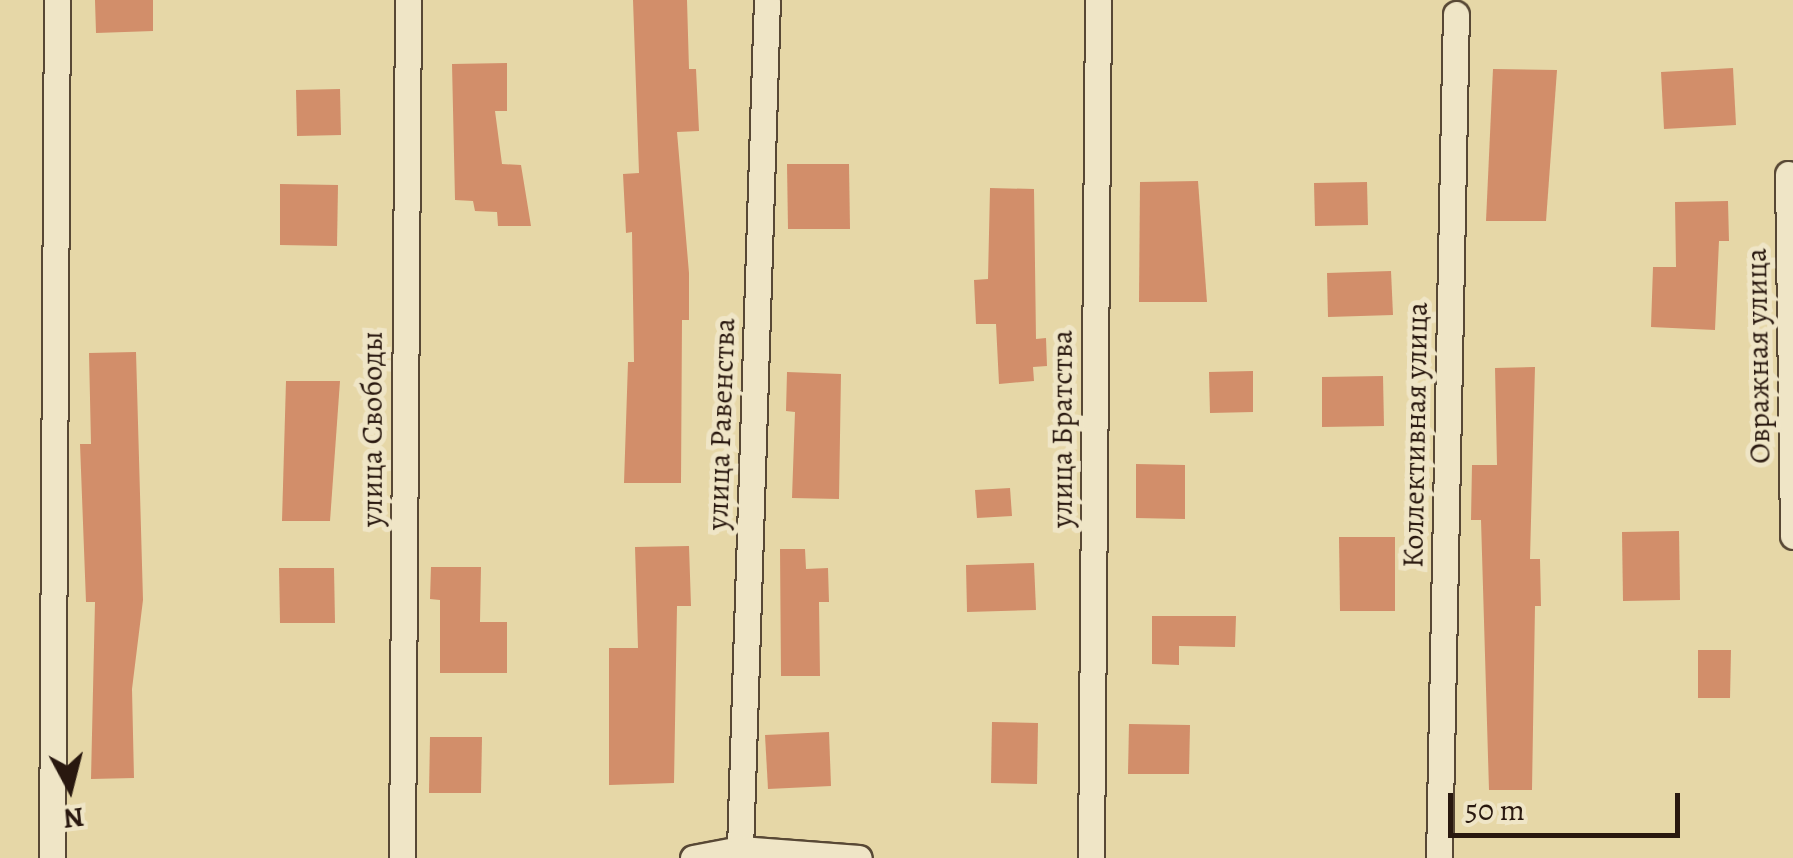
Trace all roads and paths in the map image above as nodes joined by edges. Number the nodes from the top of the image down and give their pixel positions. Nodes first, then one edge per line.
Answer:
1 (57, 0) edge
2 (408, 0) edge
3 (768, 0) edge
4 (1098, 0) edge
5 (1456, 14) dead end
6 (1788, 174) dead end
7 (1793, 536) edge
8 (740, 850) junction
9 (52, 858) edge
10 (402, 858) edge
11 (693, 858) edge
12 (859, 858) edge
13 (1091, 858) edge
14 (1440, 858) edge

1 - 9 street
2 - 10 street, улица Свободы
3 - 8 street, улица Равенства
4 - 13 street, улица Братства
5 - 14 street, Коллективная улица
6 - 7 street, Овражная улица
8 - 11 street
8 - 12 street

